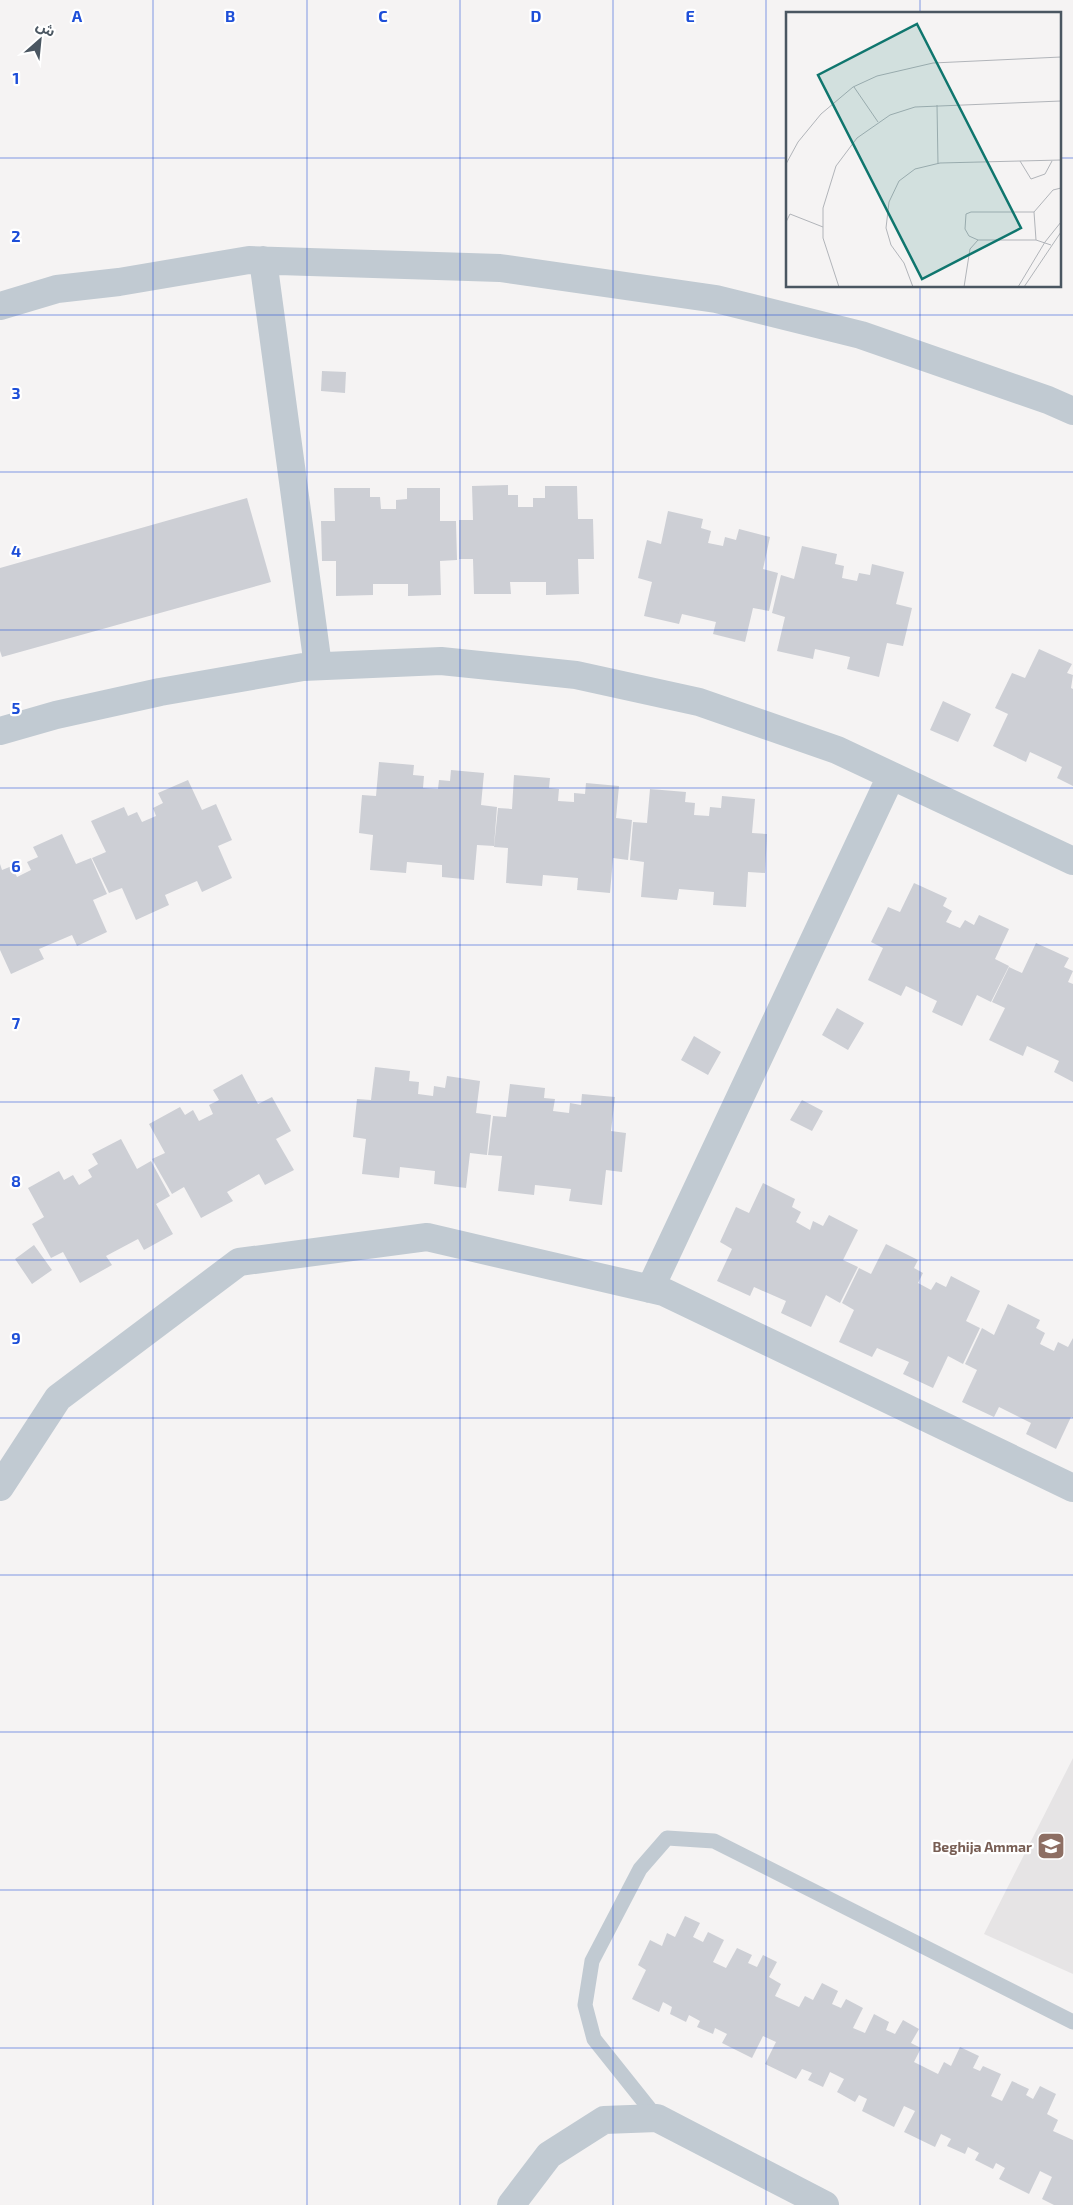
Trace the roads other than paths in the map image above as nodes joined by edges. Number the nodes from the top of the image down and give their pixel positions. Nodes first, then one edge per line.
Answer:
1 (263, 260) junction
2 (0, 306) edge
3 (1073, 411) edge
4 (318, 666) junction
5 (0, 731) edge
6 (891, 776) junction
7 (1073, 861) edge
8 (650, 1289) junction
9 (0, 1487) edge
10 (1073, 1488) edge
11 (1073, 2022) edge
12 (657, 2118) junction
13 (511, 2205) edge
14 (825, 2205) edge

1 - 2 street
1 - 3 street
1 - 4 street
4 - 5 street
4 - 6 street
6 - 7 street
6 - 8 street
8 - 9 street
8 - 10 street
11 - 12 lane
12 - 13 street
12 - 14 street

